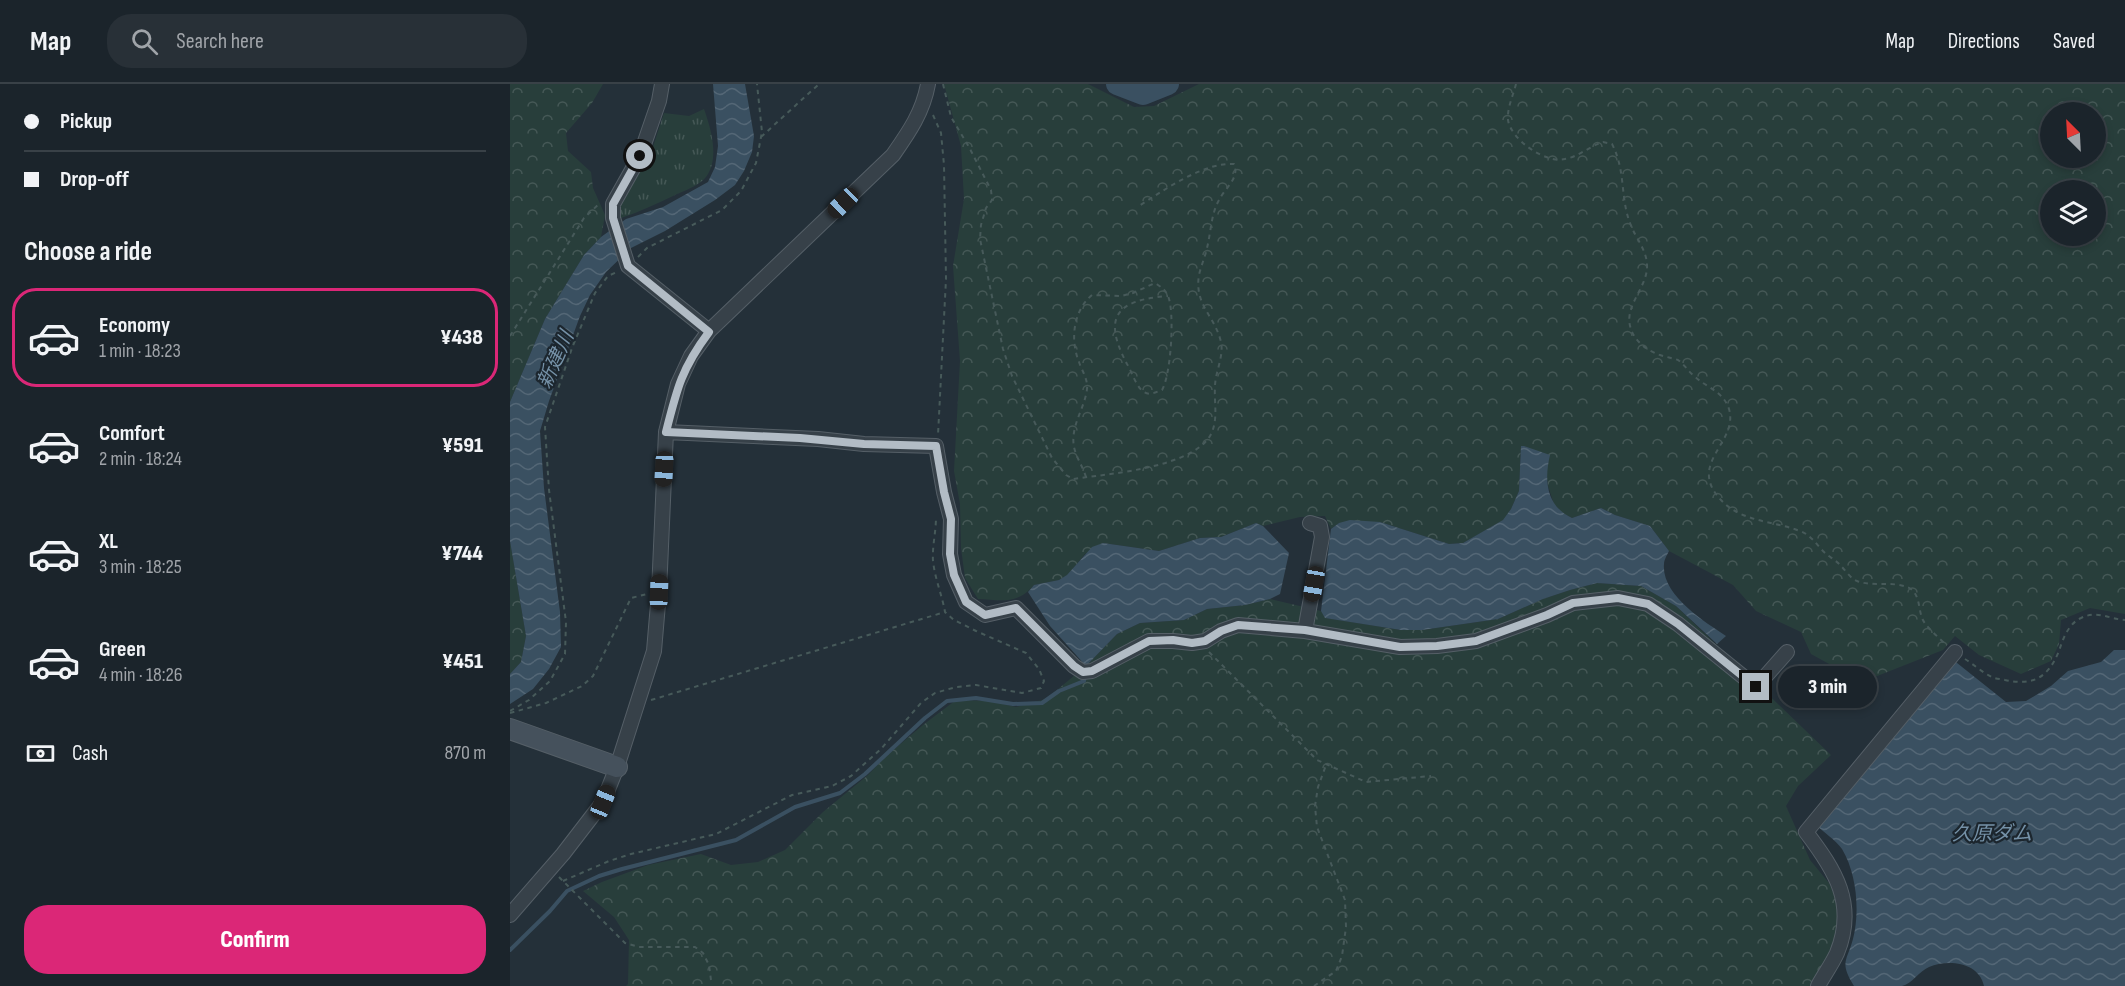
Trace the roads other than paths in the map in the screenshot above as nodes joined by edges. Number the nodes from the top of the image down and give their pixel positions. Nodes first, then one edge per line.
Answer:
1 (662, 84) edge
2 (928, 84) edge
3 (709, 332) junction
4 (666, 432) junction
5 (1310, 523) dead end
6 (1305, 630) junction
7 (1787, 652) dead end
8 (1955, 652) road end
9 (510, 729) edge
10 (617, 767) junction
11 (510, 915) edge
12 (1818, 986) edge

1 - 3 street
2 - 3 street
3 - 4 street
4 - 6 street
4 - 10 street
5 - 6 street
6 - 7 street
8 - 12 street
9 - 10 street
10 - 11 street

